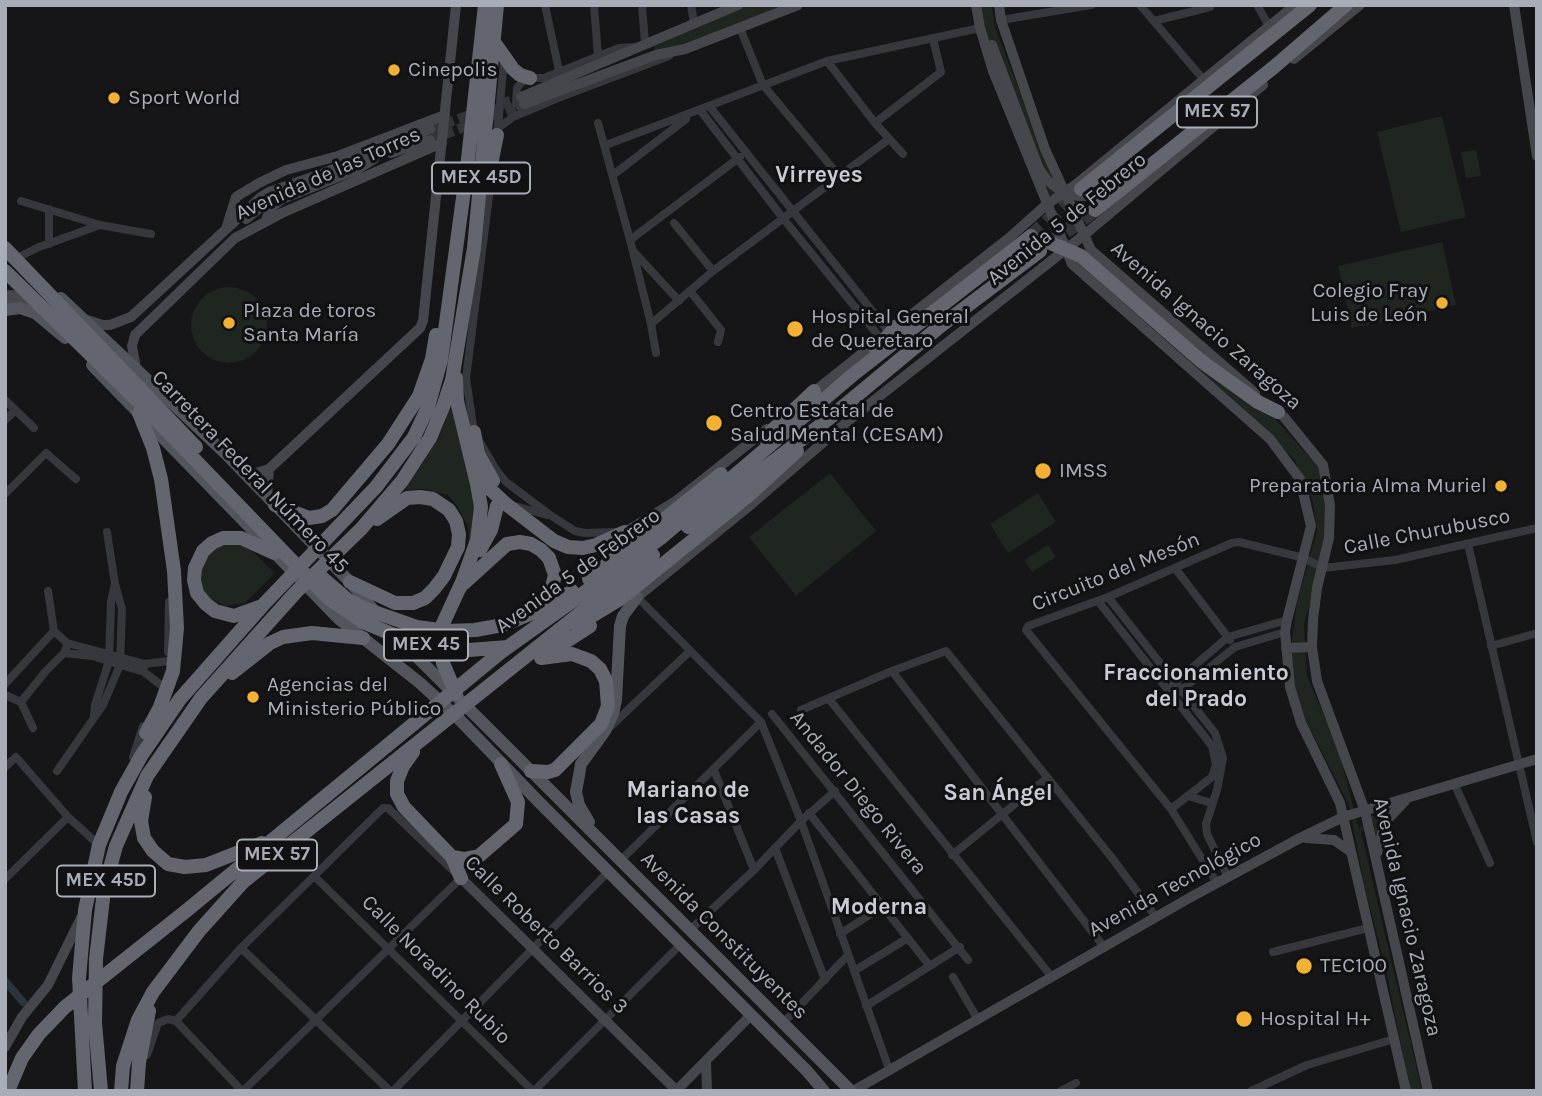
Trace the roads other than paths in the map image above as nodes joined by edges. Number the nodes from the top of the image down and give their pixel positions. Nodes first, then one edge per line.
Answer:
1 (456, 5) edge
2 (485, 5) edge
3 (497, 5) edge
4 (545, 5) edge
5 (594, 5) edge
6 (642, 5) edge
7 (691, 5) edge
8 (738, 5) edge
9 (798, 5) edge
10 (999, 5) edge
11 (1091, 5) edge
12 (1140, 5) edge
13 (1257, 5) edge
14 (1295, 5) edge
15 (1303, 5) edge
16 (1310, 5) edge
17 (1360, 5) edge
18 (1514, 5) edge
19 (1210, 7) dead end
20 (976, 8) edge
21 (1341, 9) edge
22 (1001, 20) junction
23 (1154, 21) junction
24 (694, 23) junction
25 (1272, 23) junction
26 (981, 25) junction
27 (740, 28) junction
28 (933, 39) junction
29 (1317, 40) junction
30 (494, 42) junction
31 (640, 45) junction
32 (1013, 54) junction
33 (598, 55) junction
34 (504, 60) junction
35 (828, 61) junction
36 (990, 63) junction
37 (559, 71) junction
38 (530, 78) junction
39 (1203, 79) junction
40 (763, 85) junction
41 (1255, 91) junction
42 (523, 105) junction
43 (710, 107) junction
44 (1533, 110) edge
45 (696, 112) junction
46 (445, 115) junction
47 (598, 123) dead end
48 (875, 123) junction
49 (498, 132) junction
50 (430, 135) junction
51 (889, 139) junction
52 (442, 143) junction
53 (606, 145) junction
54 (903, 154) dead end
55 (742, 155) junction
56 (1537, 156) edge
57 (357, 159) junction
58 (378, 164) junction
59 (467, 168) junction
60 (613, 175) junction
61 (840, 177) junction
62 (271, 178) junction
63 (322, 179) junction
64 (1081, 189) tunnel mouth
65 (1065, 191) junction
66 (21, 201) dead end
67 (1046, 205) junction
68 (49, 209) junction
69 (1095, 210) tunnel mouth
70 (791, 211) junction
71 (782, 217) junction
72 (674, 223) dead end
73 (100, 225) junction
74 (252, 228) junction
75 (227, 230) junction
76 (151, 234) dead end
77 (1031, 236) tunnel mouth
78 (1083, 236) junction
79 (631, 240) junction
80 (49, 244) junction
81 (5, 248) edge
82 (474, 248) junction
83 (633, 250) junction
84 (1065, 250) junction
85 (1040, 251) tunnel mouth
86 (17, 258) junction
87 (5, 271) edge
88 (713, 271) junction
89 (34, 275) junction
90 (690, 291) junction
91 (5, 295) edge
92 (679, 301) junction
93 (5, 303) edge
94 (5, 310) edge
95 (83, 317) junction
96 (59, 324) junction
97 (651, 324) junction
98 (889, 332) junction
99 (1192, 339) junction
100 (718, 342) dead end
101 (79, 350) junction
102 (457, 350) junction
103 (656, 353) dead end
104 (1182, 361) junction
105 (135, 369) junction
106 (855, 373) junction
107 (818, 396) junction
108 (5, 400) edge
109 (147, 409) junction
110 (16, 410) junction
111 (1278, 412) junction
112 (5, 420) edge
113 (827, 420) junction
114 (34, 428) dead end
115 (474, 432) junction
116 (269, 469) junction
117 (243, 472) junction
118 (475, 474) junction
119 (76, 479) dead end
120 (493, 481) dead end
121 (5, 494) edge
122 (271, 500) junction
123 (676, 501) junction
124 (501, 505) junction
125 (550, 515) junction
126 (1537, 528) edge
127 (361, 530) junction
128 (107, 532) dead end
129 (625, 532) junction
130 (1468, 544) junction
131 (274, 553) junction
132 (1304, 558) junction
133 (1174, 568) junction
134 (1323, 568) junction
135 (174, 571) junction
136 (350, 582) junction
137 (115, 584) junction
138 (460, 588) junction
139 (48, 592) dead end
140 (637, 597) junction
141 (1108, 597) junction
142 (1098, 601) junction
143 (263, 605) junction
144 (543, 624) junction
145 (1286, 626) junction
146 (54, 631) junction
147 (1537, 633) edge
148 (1228, 637) junction
149 (363, 638) junction
150 (67, 643) junction
151 (1491, 646) junction
152 (1235, 647) junction
153 (1312, 647) junction
154 (1286, 648) junction
155 (690, 651) junction
156 (501, 652) junction
157 (65, 653) junction
158 (109, 658) junction
159 (541, 659) junction
160 (121, 661) junction
161 (168, 661) junction
162 (145, 668) junction
163 (892, 671) junction
164 (1175, 682) junction
165 (5, 684) edge
166 (162, 686) junction
167 (488, 688) junction
168 (1182, 690) junction
169 (1171, 692) junction
170 (456, 694) junction
171 (5, 695) edge
172 (201, 698) junction
173 (829, 699) junction
174 (22, 702) junction
175 (802, 710) dead end
176 (190, 712) junction
177 (772, 714) dead end
178 (94, 716) junction
179 (761, 722) junction
180 (33, 728) dead end
181 (605, 730) junction
182 (422, 738) junction
183 (133, 757) junction
184 (1537, 759) edge
185 (501, 764) junction
186 (1518, 765) junction
187 (5, 767) edge
188 (714, 770) junction
189 (57, 771) dead end
190 (531, 771) junction
191 (1047, 778) junction
192 (1454, 783) junction
193 (835, 791) junction
194 (121, 792) junction
195 (1413, 795) junction
196 (1188, 796) junction
197 (1211, 803) junction
198 (1171, 809) junction
199 (1365, 811) junction
200 (809, 813) junction
201 (1002, 815) junction
202 (68, 817) junction
203 (1343, 817) junction
204 (801, 821) junction
205 (276, 837) junction
206 (598, 837) junction
207 (1300, 838) junction
208 (1537, 842) edge
209 (99, 845) junction
210 (775, 848) junction
211 (1352, 852) junction
212 (953, 855) junction
213 (452, 857) junction
214 (1376, 859) junction
215 (621, 860) junction
216 (1490, 863) dead end
217 (754, 870) junction
218 (609, 871) junction
219 (314, 876) junction
220 (1228, 877) junction
221 (461, 878) junction
222 (5, 879) edge
223 (1217, 883) junction
224 (883, 906) junction
225 (85, 910) junction
226 (1156, 917) junction
227 (1368, 928) junction
228 (690, 930) junction
229 (841, 934) junction
230 (908, 938) junction
231 (681, 944) junction
232 (960, 947) junction
233 (1104, 947) junction
234 (241, 948) junction
235 (533, 948) junction
236 (391, 949) junction
237 (1273, 951) dead end
238 (848, 955) junction
239 (968, 960) dead end
240 (929, 965) junction
241 (854, 971) junction
242 (1051, 976) junction
243 (953, 977) dead end
244 (825, 980) junction
245 (153, 992) junction
246 (866, 1006) junction
247 (751, 1015) junction
248 (977, 1018) junction
249 (315, 1019) junction
250 (461, 1019) junction
251 (605, 1019) junction
252 (176, 1021) junction
253 (784, 1022) junction
254 (1394, 1039) junction
255 (5, 1047) edge
256 (706, 1062) junction
257 (889, 1069) junction
258 (1076, 1083) dead end
259 (8, 1091) edge
260 (85, 1091) edge
261 (101, 1091) edge
262 (121, 1091) edge
263 (138, 1091) edge
264 (243, 1091) edge
265 (391, 1091) edge
266 (533, 1091) edge
267 (676, 1091) edge
268 (707, 1091) edge
269 (824, 1091) edge
270 (852, 1091) edge
271 (1061, 1091) edge
272 (1251, 1091) edge
273 (1406, 1091) edge
274 (1428, 1091) edge

1 - 46 main road
2 - 59 highway, MEX 45D
3 - 30 highway, MEX 45D
4 - 37 street
5 - 33 street
6 - 31 street
7 - 24 street
8 - 24 main road
9 - 27 main road
10 - 22 main road, Avenida Ignacio Zaragoza
11 - 22 street
12 - 23 street
13 - 25 street
14 - 25 main road, Avenida 5 de Febrero
15 - 25 highway
16 - 64 highway, Avenida 5 de Febrero / MEX 57
17 - 29 main road, Avenida 5 de Febrero
18 - 44 main road
19 - 23 street
20 - 26 main road
21 - 29 highway
21 - 69 highway, Avenida 5 de Febrero / MEX 57
22 - 32 main road, Avenida Ignacio Zaragoza
23 - 39 street
24 - 31 main road
25 - 39 main road, Avenida 5 de Febrero
26 - 28 street
26 - 36 main road, Avenida Ignacio Zaragoza
26 - 41 main road
27 - 40 street
27 - 42 main road
28 - 35 street
28 - 48 street
29 - 41 main road, Avenida 5 de Febrero
30 - 34 highway
30 - 82 highway, MEX 45D
31 - 33 street
31 - 42 main road
32 - 36 main road
32 - 65 main road, Avenida Ignacio Zaragoza
33 - 37 street
34 - 38 highway
34 - 49 street
35 - 40 street
35 - 48 street
36 - 67 main road, Avenida Ignacio Zaragoza
37 - 38 street
38 - 42 street
39 - 65 main road, Avenida 5 de Febrero
40 - 43 street
40 - 61 street
41 - 78 main road, Avenida 5 de Febrero
42 - 49 street
43 - 45 street
43 - 55 street
44 - 56 main road
45 - 53 street
45 - 55 street
45 - 60 street
46 - 50 main road, Avenida de las Torres
46 - 52 main road
47 - 53 street
48 - 51 street
49 - 82 highway
49 - 115 street
50 - 52 main road, Avenida de las Torres
50 - 57 main road, Avenida de las Torres
50 - 58 main road, Avenida de las Torres
50 - 62 main road, Avenida de las Torres
51 - 54 street
51 - 61 street
52 - 116 main road
53 - 60 street
55 - 70 street
55 - 71 street
55 - 79 street
57 - 62 main road
57 - 63 main road, Avenida de las Torres
58 - 63 main road, Avenida de las Torres
58 - 74 main road, Avenida de las Torres
59 - 122 highway
59 - 143 highway, MEX 45D
60 - 79 street
61 - 70 street
62 - 75 main road, Avenida de las Torres
63 - 75 main road
63 - 91 main road
65 - 67 main road, Avenida 5 de Febrero
65 - 78 main road, Avenida Ignacio Zaragoza
66 - 68 street
67 - 84 main road, Avenida Ignacio Zaragoza
67 - 98 main road, Avenida 5 de Febrero
68 - 73 street
68 - 80 street
70 - 71 street
70 - 98 street
71 - 88 street
71 - 98 street
72 - 88 street
73 - 76 street
73 - 80 street
74 - 75 main road
74 - 105 main road, Avenida de las Torres
75 - 93 main road
75 - 95 main road, Avenida de las Torres
77 - 106 highway, Avenida 5 de Febrero / MEX 57
78 - 84 main road, Avenida 5 de Febrero
78 - 99 main road, Avenida Ignacio Zaragoza
79 - 83 street
80 - 86 street
81 - 86 highway, MEX 45
82 - 102 highway, MEX 45D
83 - 92 street
83 - 97 street
84 - 104 main road, Avenida Ignacio Zaragoza
84 - 140 main road, Avenida 5 de Febrero
85 - 113 highway, Avenida 5 de Febrero / MEX 57
86 - 89 highway, MEX 45
87 - 96 highway, MEX 45
88 - 90 street
89 - 95 main road, Avenida Constituyentes / MEX 45
89 - 109 highway, Carretera Federal Número 45 / MEX 45
90 - 92 street
90 - 100 street
92 - 97 street
94 - 101 main road
95 - 105 main road, Avenida Constituyentes / MEX 45
96 - 101 main road, Avenida Constituyentes / MEX 45
96 - 109 highway, Carretera Federal Número 45 / MEX 45
97 - 103 street
98 - 106 highway, MEX 57
98 - 107 main road, Avenida 5 de Febrero
99 - 104 main road
99 - 111 main road, Avenida Ignacio Zaragoza
101 - 109 main road, Avenida Constituyentes / MEX 45
102 - 118 highway
102 - 127 highway, MEX 45D
104 - 132 main road, Avenida Ignacio Zaragoza
105 - 117 main road, Avenida Constituyentes / MEX 45
106 - 107 highway, Avenida 5 de Febrero / MEX 57
106 - 111 highway
107 - 109 highway, Carretera Federal Número 45 / MEX 45
107 - 123 main road, Avenida 5 de Febrero
107 - 144 highway, Avenida 5 de Febrero / MEX 57
108 - 110 street
109 - 113 highway, Carretera Federal Número 45 / MEX 45
109 - 131 main road, Avenida Constituyentes / MEX 45
109 - 135 highway
110 - 112 street
110 - 114 street
111 - 134 main road, Avenida Ignacio Zaragoza
113 - 167 highway, Avenida 5 de Febrero / MEX 57
115 - 120 highway
115 - 125 street
116 - 117 main road
116 - 122 main road
117 - 122 main road, Avenida Constituyentes / MEX 45
118 - 124 highway
118 - 138 highway
119 - 121 street
122 - 136 main road, Avenida Constituyentes / MEX 45
123 - 129 main road, Avenida 5 de Febrero
123 - 144 highway
124 - 125 street
124 - 129 highway
124 - 138 highway
125 - 129 street
126 - 130 street, Calle Churubusco
127 - 136 highway
127 - 172 highway, MEX 45D
128 - 137 street
130 - 134 street, Calle Churubusco
130 - 151 street
131 - 143 highway
131 - 149 main road, Avenida Constituyentes / MEX 45
132 - 133 street, Circuito del Mesón
132 - 134 street, Circuito del Mesón
132 - 145 main road, Avenida Ignacio Zaragoza
133 - 141 street, Circuito del Mesón
133 - 148 street
134 - 153 main road, Avenida Ignacio Zaragoza
135 - 161 street
135 - 183 highway
136 - 170 main road, Avenida Constituyentes / MEX 45
137 - 158 street
137 - 160 street
138 - 156 highway
138 - 170 highway
139 - 146 street
140 - 155 street
140 - 159 highway
140 - 181 main road
141 - 142 street, Circuito del Mesón
141 - 164 street
142 - 169 street
142 - 198 street, Circuito del Mesón
143 - 194 highway, MEX 45D
144 - 156 highway, Avenida 5 de Febrero / MEX 57
145 - 148 street
145 - 152 street
145 - 154 main road, Avenida Ignacio Zaragoza
146 - 150 street
146 - 165 street
147 - 151 street
148 - 152 street
148 - 164 street
149 - 172 highway
149 - 185 main road, Avenida Constituyentes / MEX 45
150 - 157 street
150 - 158 street
151 - 186 street
152 - 168 street
153 - 154 main road
153 - 199 main road, Avenida Ignacio Zaragoza
154 - 203 main road, Avenida Ignacio Zaragoza
155 - 179 street
155 - 181 street
156 - 205 highway, Avenida 5 de Febrero / MEX 57
157 - 158 street
157 - 174 street
158 - 160 street
158 - 178 street
159 - 167 highway
159 - 190 highway
160 - 162 street
160 - 178 street
161 - 162 street
161 - 166 street
162 - 166 street
163 - 173 street
163 - 191 street
163 - 201 street
164 - 168 street
164 - 169 street
166 - 183 street
167 - 182 highway, Avenida 5 de Febrero / MEX 57
168 - 169 street
168 - 197 street
169 - 196 street
170 - 190 main road, Avenida Constituyentes / MEX 45
171 - 174 street
172 - 176 highway, MEX 45D
173 - 175 street
173 - 212 street
174 - 180 street
176 - 205 highway
176 - 261 highway, MEX 45D
177 - 193 street, Andador Diego Rivera
178 - 189 street
179 - 188 street
179 - 204 street
181 - 206 main road
182 - 213 highway
182 - 245 highway, Avenida 5 de Febrero / MEX 57
183 - 194 highway
184 - 186 main road, Avenida Tecnológico
185 - 213 highway
185 - 218 main road, Avenida Constituyentes
186 - 192 main road, Avenida Tecnológico
186 - 208 street
187 - 202 street
188 - 215 street
188 - 217 street
190 - 206 main road, Avenida Constituyentes
191 - 201 street
191 - 226 street
192 - 195 main road, Avenida Tecnológico
192 - 216 street
193 - 200 street
193 - 232 street, Andador Diego Rivera
194 - 209 highway, MEX 45D
195 - 199 main road, Avenida Tecnológico
195 - 214 main road
196 - 197 street
196 - 198 street
197 - 220 street
198 - 223 street, Circuito del Mesón
199 - 203 main road, Avenida Tecnológico
199 - 214 main road, Avenida Ignacio Zaragoza
200 - 204 street
200 - 224 street
201 - 212 street
201 - 233 street
202 - 209 street
202 - 222 street
203 - 207 main road, Avenida Tecnológico
203 - 211 main road, Avenida Ignacio Zaragoza
204 - 210 street
204 - 229 street
205 - 259 highway, Avenida 5 de Febrero / MEX 57
206 - 215 main road, Avenida Constituyentes
207 - 211 main road
207 - 220 main road, Avenida Tecnológico
209 - 225 highway, MEX 45D
210 - 217 street
210 - 244 street
211 - 227 main road, Avenida Ignacio Zaragoza
212 - 242 street
213 - 221 highway
214 - 274 main road, Avenida Ignacio Zaragoza
215 - 228 main road, Avenida Constituyentes
217 - 228 street
218 - 231 main road, Avenida Constituyentes
218 - 235 street
219 - 221 street, Calle Roberto Barrios 3
219 - 234 street
219 - 236 street, Calle Noradino Rubio
220 - 223 main road, Avenida Tecnológico
221 - 235 main road, Calle Roberto Barrios 3
221 - 236 street
223 - 226 main road, Avenida Tecnológico
224 - 229 street
224 - 230 street
225 - 255 main road
225 - 260 highway, MEX 45D
226 - 233 main road, Avenida Tecnológico
227 - 237 street
227 - 254 main road, Avenida Ignacio Zaragoza
228 - 253 main road, Avenida Constituyentes
229 - 238 street
230 - 240 street
230 - 241 street
231 - 247 main road, Avenida Constituyentes
231 - 251 street
232 - 239 street, Andador Diego Rivera
232 - 240 street
233 - 242 main road, Avenida Tecnológico
234 - 249 street
234 - 252 street
235 - 250 street
235 - 251 main road, Calle Roberto Barrios 3
236 - 249 street
236 - 250 street, Calle Noradino Rubio
238 - 241 street
238 - 244 street
240 - 246 street
241 - 246 street
242 - 248 main road, Avenida Tecnológico
243 - 248 street
244 - 253 street
245 - 262 highway, Avenida 5 de Febrero / MEX 57
245 - 263 highway
246 - 257 street
247 - 256 main road
247 - 269 main road, Avenida Constituyentes
248 - 257 main road, Avenida Tecnológico
249 - 264 street
249 - 265 street
250 - 265 street
250 - 266 street, Calle Noradino Rubio
251 - 266 street
251 - 267 main road, Calle Roberto Barrios 3
252 - 263 street
252 - 264 street
253 - 270 main road, Avenida Constituyentes
254 - 272 street
254 - 273 main road, Avenida Ignacio Zaragoza
256 - 267 main road
256 - 268 main road
257 - 270 main road, Avenida Tecnológico
258 - 271 street

